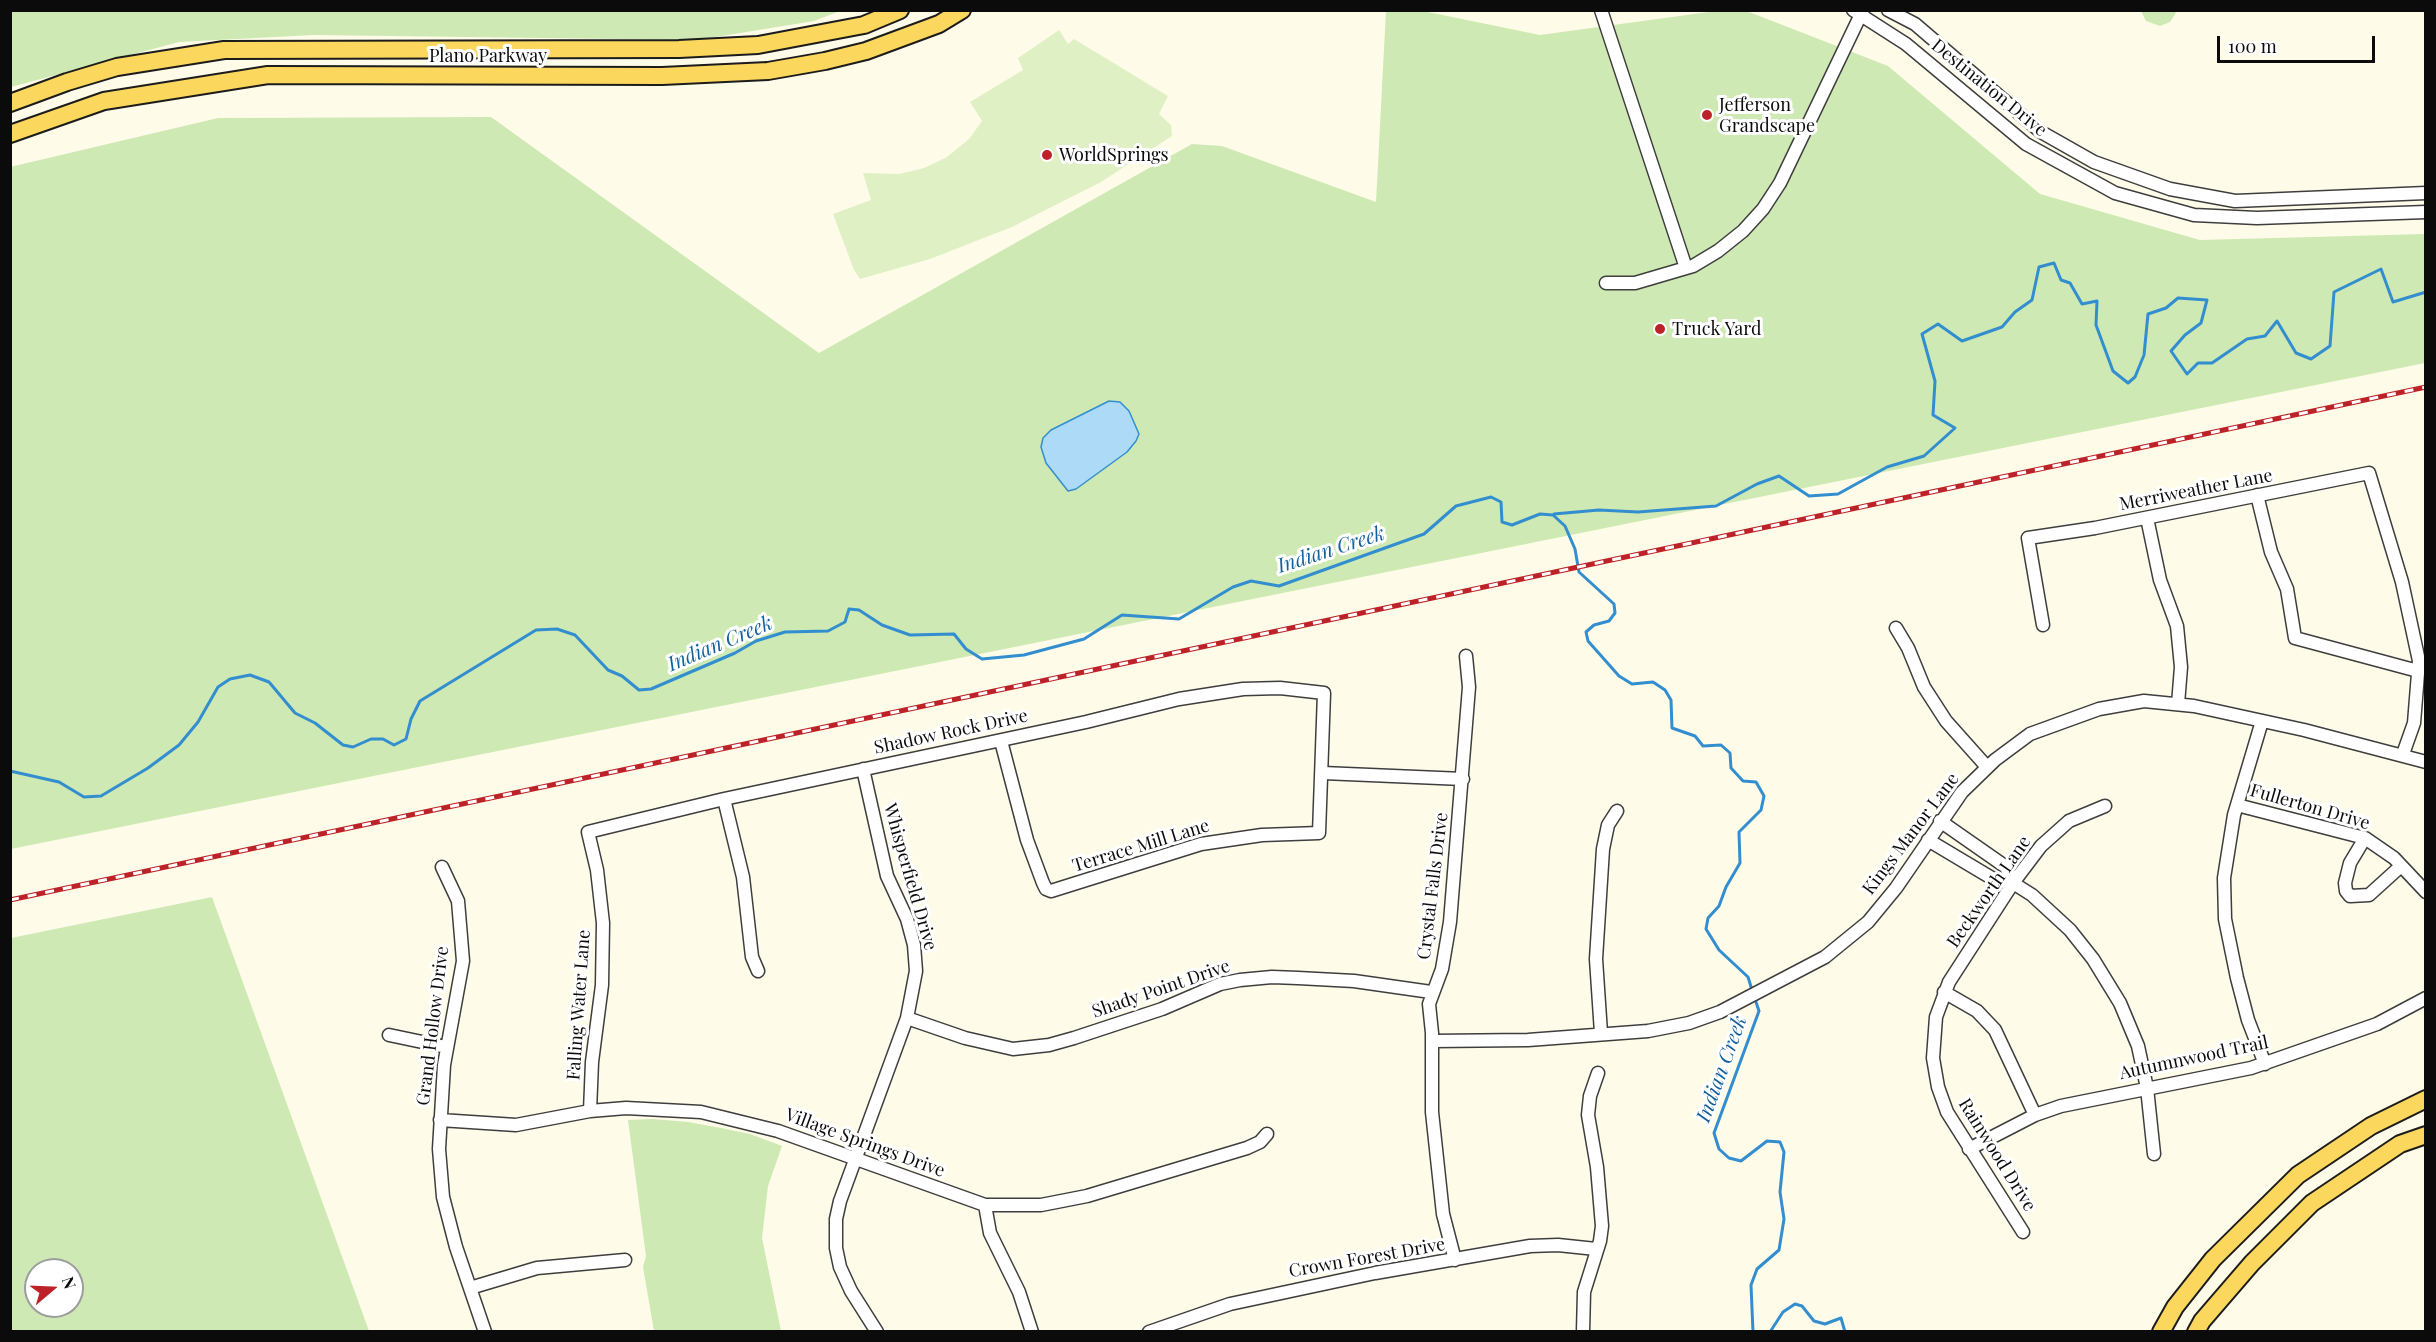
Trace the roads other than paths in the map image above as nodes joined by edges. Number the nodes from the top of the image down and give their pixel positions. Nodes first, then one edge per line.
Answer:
1 (900, 10) edge
2 (962, 10) edge
3 (1601, 10) edge
4 (1888, 10) edge
5 (1859, 12) edge
6 (10, 103) edge
7 (12, 129) edge
8 (2094, 162) junction
9 (2082, 177) junction
10 (2426, 193) edge
11 (2426, 212) edge
12 (1686, 268) junction
13 (1606, 283) dead end
14 (2257, 495) junction
15 (2147, 518) junction
16 (2043, 625) dead end
17 (1896, 628) dead end
18 (1466, 656) dead end
19 (2418, 671) junction
20 (2178, 704) junction
21 (2262, 721) junction
22 (1001, 741) junction
23 (2403, 754) junction
24 (2426, 762) edge
25 (1987, 767) junction
26 (863, 769) junction
27 (1323, 773) junction
28 (1463, 779) junction
29 (724, 799) junction
30 (2237, 805) junction
31 (2105, 806) dead end
32 (1617, 811) dead end
33 (1940, 821) junction
34 (588, 832) joint
35 (2365, 838) junction
36 (1928, 840) junction
37 (2401, 866) junction
38 (442, 867) dead end
39 (2013, 883) junction
40 (2426, 892) edge
41 (758, 971) dead end
42 (1431, 992) junction
43 (1944, 992) junction
44 (2426, 998) edge
45 (907, 1018) junction
46 (1601, 1033) junction
47 (389, 1035) dead end
48 (1432, 1041) junction
49 (446, 1047) junction
50 (2265, 1064) junction
51 (1598, 1073) dead end
52 (2147, 1088) junction
53 (2426, 1099) edge
54 (590, 1111) junction
55 (2035, 1115) junction
56 (440, 1120) junction
57 (1267, 1134) dead end
58 (2426, 1135) edge
59 (1969, 1149) junction
60 (2154, 1154) dead end
61 (855, 1159) junction
62 (985, 1205) junction
63 (2023, 1232) dead end
64 (1596, 1249) junction
65 (625, 1260) dead end
66 (1455, 1260) junction
67 (470, 1288) junction
68 (485, 1332) edge
69 (877, 1332) edge
70 (1032, 1332) edge
71 (1149, 1332) edge
72 (1583, 1332) edge
73 (2161, 1332) edge
74 (2196, 1332) edge

1 - 6 main road, Plano Parkway
2 - 7 main road, Plano Parkway
3 - 12 street
4 - 8 street, Destination Drive
5 - 9 street, Destination Drive
5 - 12 street
8 - 9 street
8 - 10 street, Destination Drive
9 - 11 street, Destination Drive
12 - 13 street
14 - 15 street, Merriweather Lane
14 - 19 street
14 - 19 street, Merriweather Lane
15 - 16 street, Merriweather Lane
15 - 20 street
17 - 25 street
18 - 28 street, Crystal Falls Drive
19 - 23 street
20 - 21 street, Kings Manor Lane
20 - 25 street, Kings Manor Lane
21 - 23 street, Kings Manor Lane
21 - 30 street
22 - 26 street, Shadow Rock Drive
22 - 27 street, Shadow Rock Drive
22 - 27 street, Terrace Mill Lane
23 - 24 street, Kings Manor Lane
25 - 33 street, Kings Manor Lane
26 - 29 street, Shadow Rock Drive
26 - 45 street, Whisperfield Drive
27 - 28 street
28 - 42 street, Crystal Falls Drive
29 - 34 street, Shadow Rock Drive
29 - 41 street
30 - 35 street, Fullerton Drive
30 - 50 street
31 - 39 street, Beckworth Lane
32 - 46 street
33 - 36 street, Kings Manor Lane
33 - 39 street
34 - 54 street, Falling Water Lane
35 - 37 street, Fullerton Drive
35 - 37 street
36 - 39 street
36 - 46 street, Kings Manor Lane
37 - 40 street, Fullerton Drive
38 - 49 street, Grand Hollow Drive
39 - 43 street, Beckworth Lane
39 - 52 street
42 - 45 street, Shady Point Drive
42 - 48 street, Crystal Falls Drive
43 - 55 street
43 - 59 street, Rainwood Drive
44 - 50 street, Autumnwood Trail
45 - 61 street, Whisperfield Drive
46 - 48 street, Kings Manor Lane
47 - 49 street
48 - 66 street, Crystal Falls Drive
49 - 56 street, Grand Hollow Drive
50 - 52 street, Autumnwood Trail
51 - 64 street
52 - 55 street, Autumnwood Trail
52 - 60 street
53 - 73 main road
54 - 56 street, Village Springs Drive
54 - 61 street, Village Springs Drive
55 - 59 street, Autumnwood Trail
56 - 67 street, Grand Hollow Drive
57 - 62 street, Village Springs Drive
58 - 74 main road
59 - 63 street, Rainwood Drive
61 - 62 street, Village Springs Drive
61 - 69 street, Whisperfield Drive
62 - 70 street
64 - 66 street, Crown Forest Drive
64 - 72 street
65 - 67 street
66 - 71 street, Crown Forest Drive
67 - 68 street, Grand Hollow Drive

